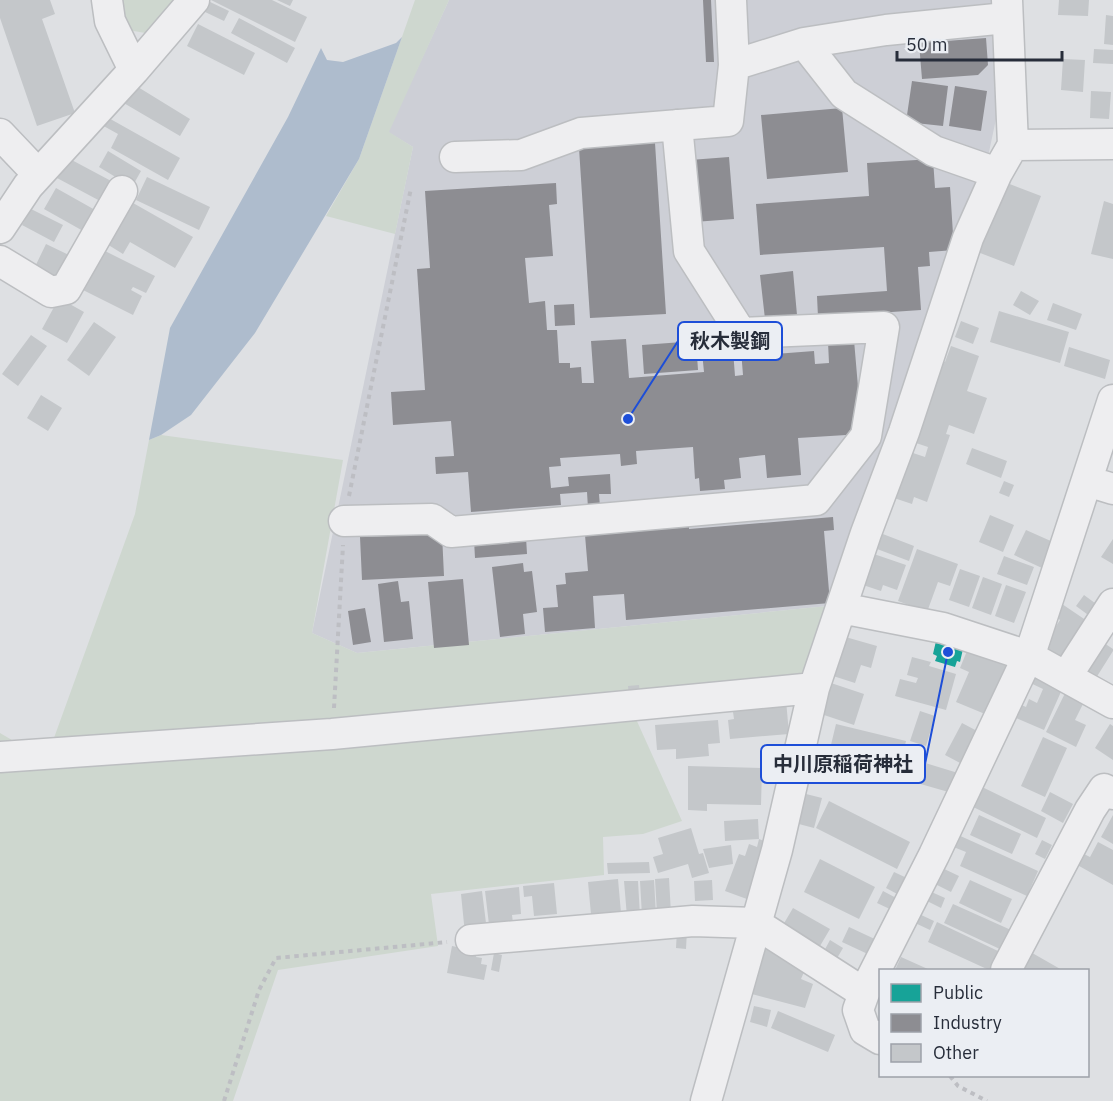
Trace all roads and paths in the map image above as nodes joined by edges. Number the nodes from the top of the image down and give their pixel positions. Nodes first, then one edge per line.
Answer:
1 (107, 0) edge
2 (194, 0) edge
3 (731, 0) edge
4 (1006, 9) edge
5 (804, 43) junction
6 (734, 65) junction
7 (134, 70) junction
8 (677, 125) junction
9 (0, 134) edge
10 (1113, 144) edge
11 (1013, 146) junction
12 (455, 157) dead end
13 (997, 172) junction
14 (38, 174) junction
15 (411, 188) dead end
16 (122, 191) dead end
17 (0, 228) edge
18 (0, 261) edge
19 (1113, 400) edge
20 (1100, 485) edge
21 (344, 521) junction
22 (1113, 604) edge
23 (841, 608) junction
24 (1028, 656) junction
25 (1066, 677) junction
26 (814, 688) junction
27 (1113, 703) edge
28 (332, 734) junction
29 (0, 757) edge
30 (1113, 794) edge
31 (755, 923) junction
32 (471, 940) joint
33 (1007, 969) edge
34 (864, 993) junction
35 (879, 1038) edge
36 (951, 1077) edge
37 (224, 1101) edge
38 (706, 1101) edge
39 (987, 1101) edge

1 - 7 street
2 - 7 street
3 - 6 street
4 - 5 street
4 - 11 street
5 - 6 street
5 - 13 street
6 - 8 street
7 - 14 street
8 - 12 street
8 - 21 street
9 - 14 street
10 - 11 street
11 - 13 street
13 - 23 street
14 - 17 street
15 - 21 path
16 - 18 street
19 - 20 street
20 - 24 street
21 - 28 path
22 - 25 street
23 - 24 street
23 - 26 street
24 - 25 street
24 - 34 street
25 - 27 street
26 - 28 street
26 - 31 street
28 - 29 street
30 - 33 street
31 - 32 street
31 - 34 street
31 - 38 street
32 - 37 path
34 - 35 street
36 - 39 path

